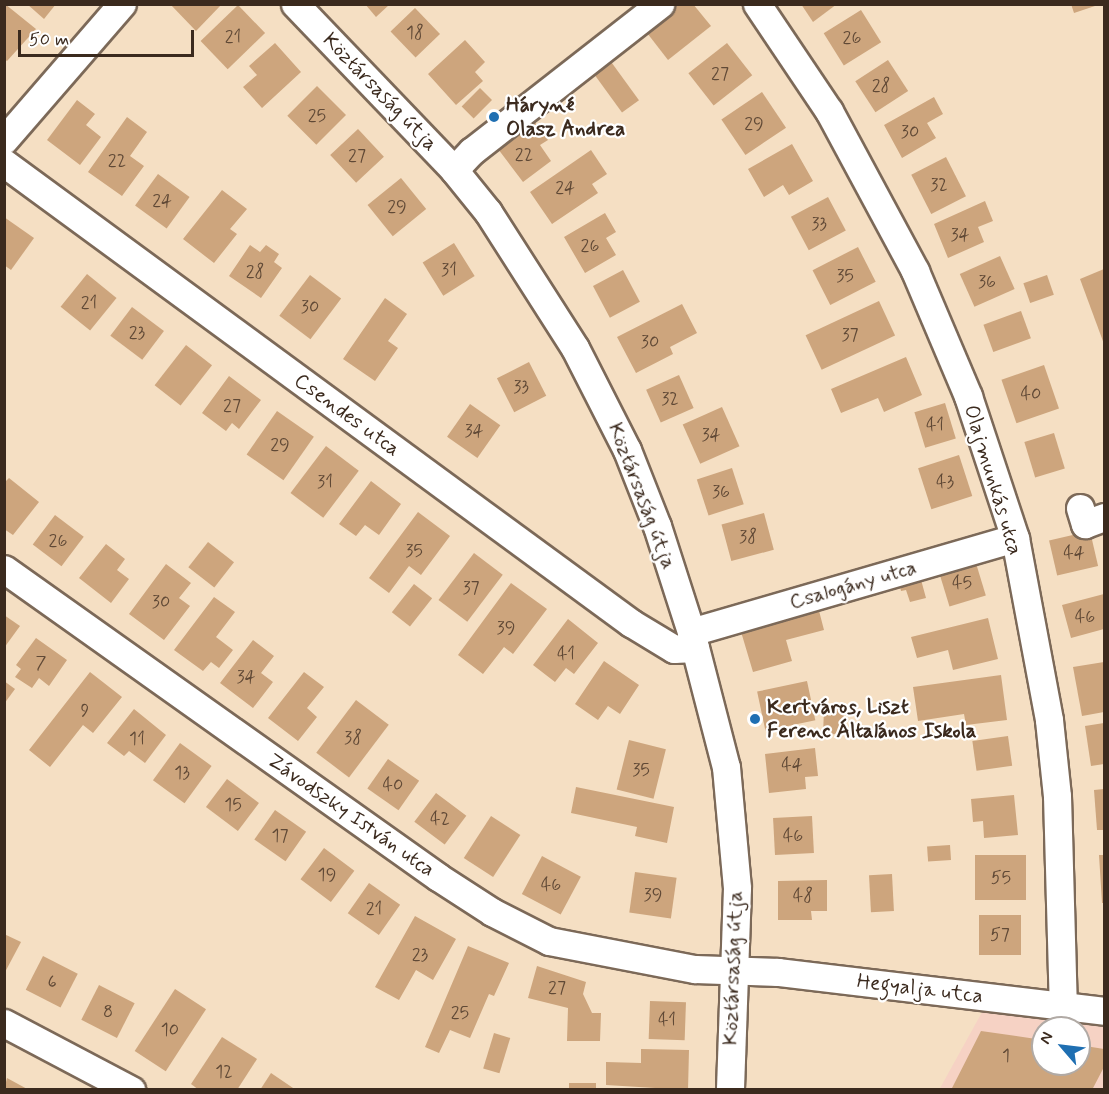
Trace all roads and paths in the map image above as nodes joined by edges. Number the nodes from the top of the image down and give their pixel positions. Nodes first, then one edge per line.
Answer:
1 (122, 4) edge
2 (295, 4) edge
3 (660, 4) edge
4 (757, 4) edge
5 (4, 140) edge
6 (4, 163) edge
7 (454, 170) junction
8 (1015, 538) junction
9 (4, 569) edge
10 (693, 640) junction
11 (735, 970) junction
12 (1063, 1006) junction
13 (1104, 1011) edge
14 (4, 1023) edge
15 (131, 1089) edge
16 (730, 1089) edge

1 - 5 street
2 - 7 street, Köztársaság útja
3 - 7 street
4 - 8 street, Olajmunkás utca
6 - 10 street, Csendes utca
7 - 10 street, Köztársaság útja
8 - 10 street, Csalogány utca
8 - 12 street, Olajmunkás utca
9 - 11 street, Závodszky István utca
10 - 11 street, Köztársaság útja
11 - 12 street, Hegyalja utca
11 - 16 street, Köztársaság útja
12 - 13 street, Hegyalja utca
14 - 15 street

